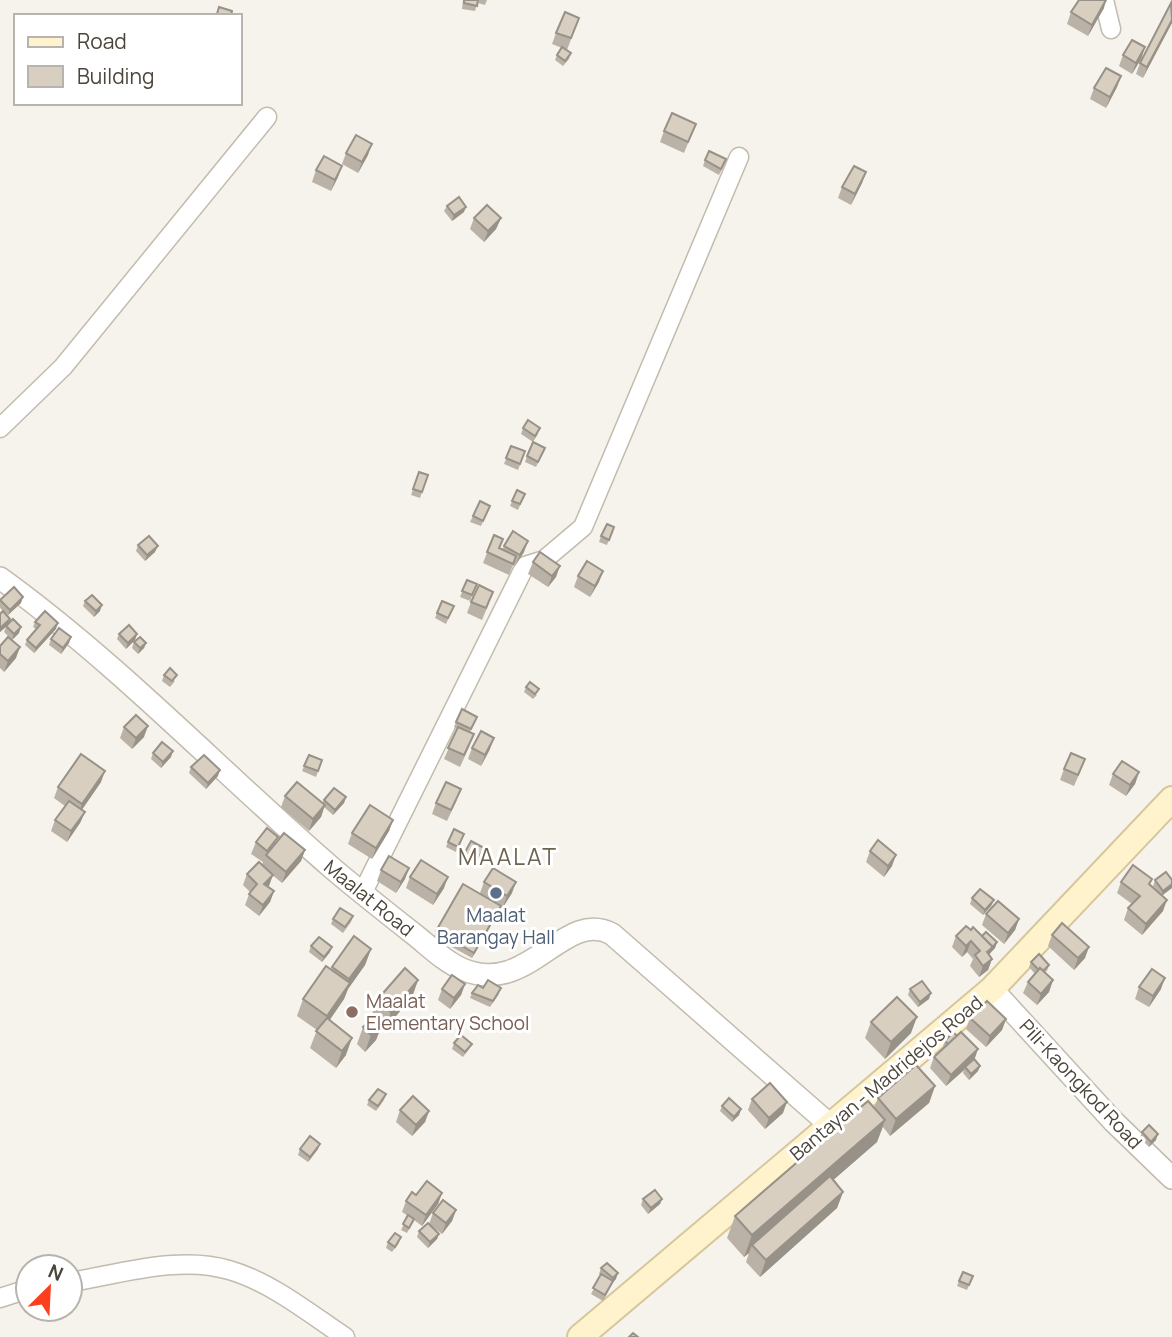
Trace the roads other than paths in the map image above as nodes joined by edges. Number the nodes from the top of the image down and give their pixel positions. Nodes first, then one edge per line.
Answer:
1 (1104, 0) edge
2 (1111, 29) dead end
3 (267, 117) dead end
4 (739, 157) dead end
5 (0, 428) edge
6 (0, 578) edge
7 (1172, 799) edge
8 (362, 894) junction
9 (992, 989) junction
10 (830, 1125) junction
11 (1172, 1178) edge
12 (84, 1280) edge
13 (345, 1337) edge
14 (580, 1337) edge

1 - 2 street
3 - 5 street
4 - 8 street
6 - 8 street, Maalat Road
7 - 9 main road, Bantayan - Madridejos Road
8 - 10 street, Maalat Road
9 - 10 main road, Bantayan - Madridejos Road
9 - 11 street, Pili-Kaongkod Road
10 - 14 main road, Bantayan - Madridejos Road
12 - 13 street

